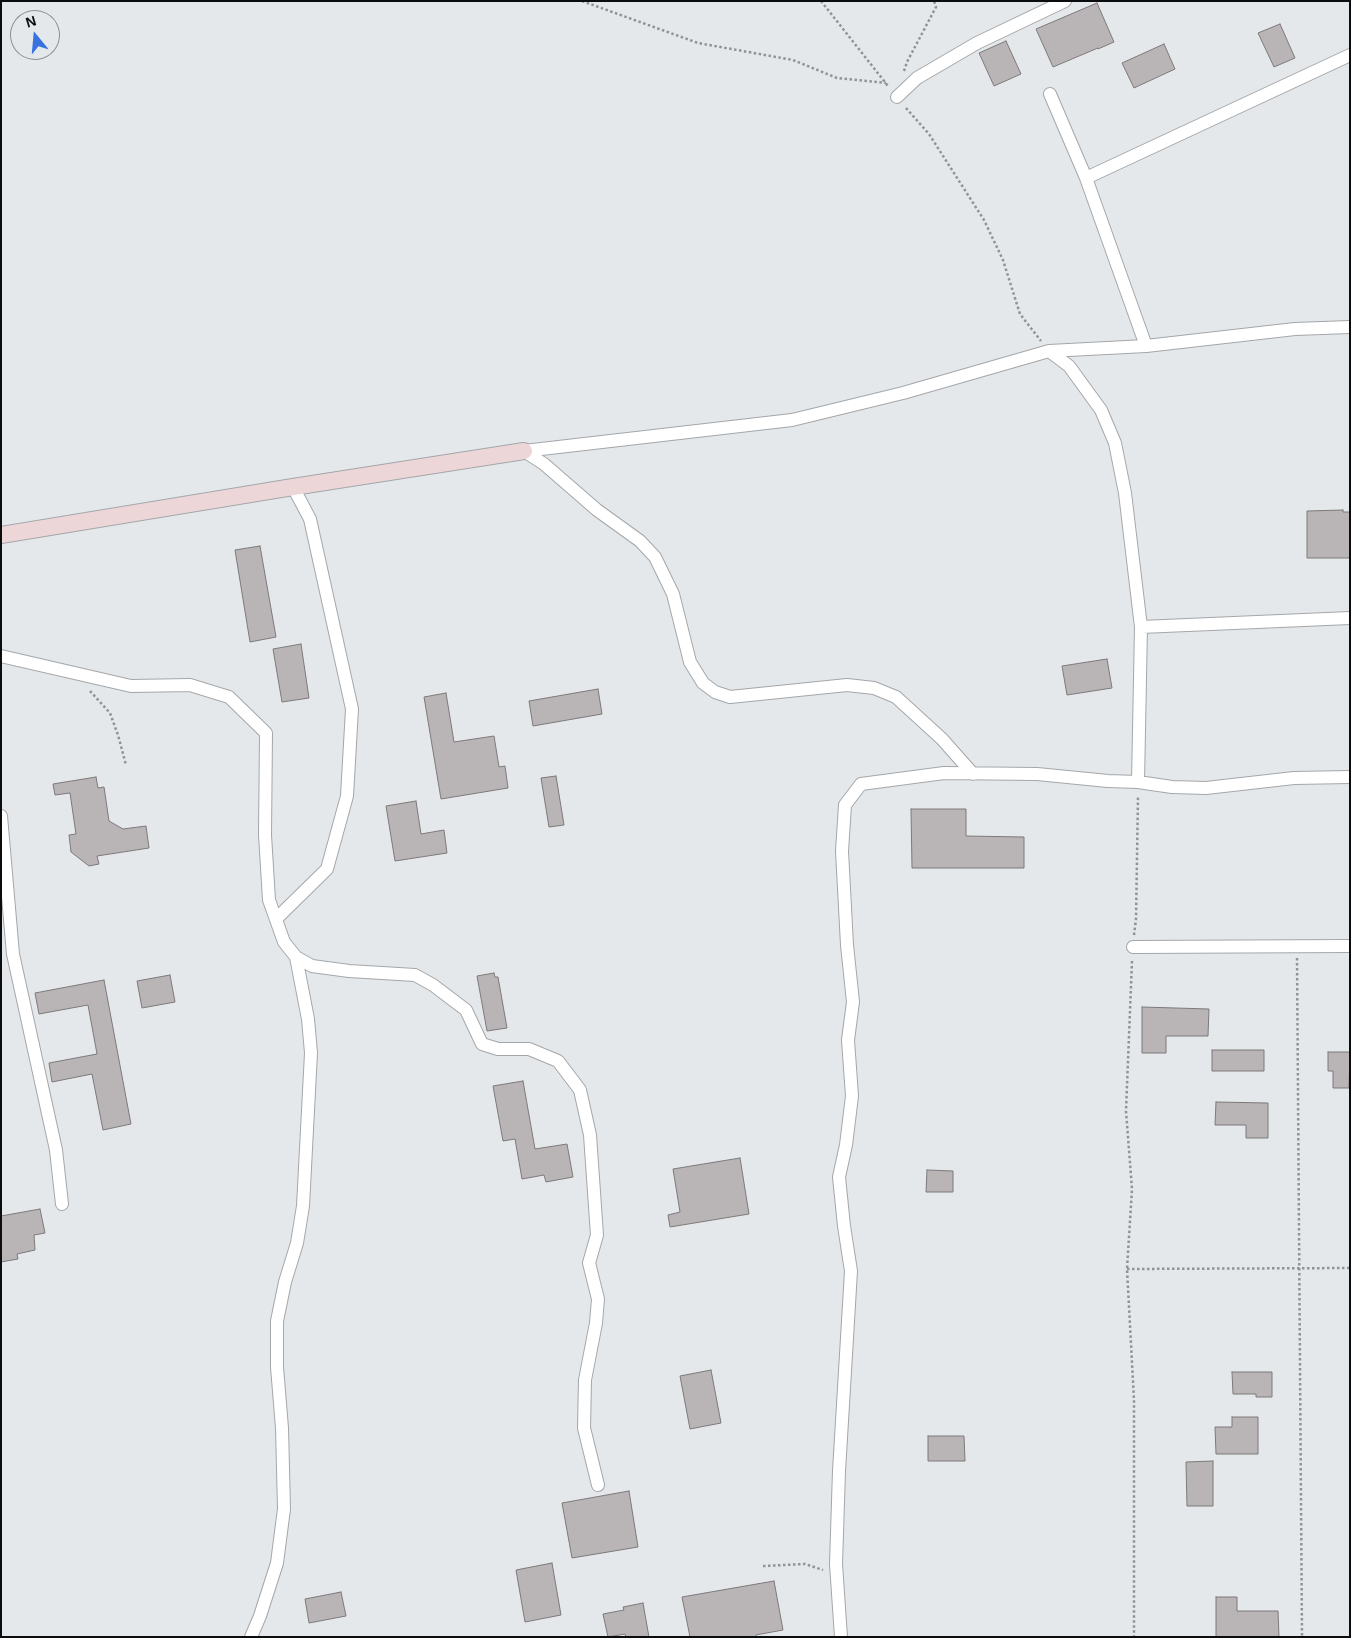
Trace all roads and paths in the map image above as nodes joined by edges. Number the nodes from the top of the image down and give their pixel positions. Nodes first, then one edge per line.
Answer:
1 (582, 1) edge
2 (820, 1) edge
3 (934, 1) edge
4 (1065, 1) edge
5 (1350, 55) edge
6 (886, 83) junction
7 (1050, 94) dead end
8 (897, 97) junction
9 (1086, 178) junction
10 (1350, 327) edge
11 (1146, 346) junction
12 (1050, 351) junction
13 (524, 451) junction
14 (292, 487) junction
15 (1, 535) edge
16 (1350, 618) edge
17 (1141, 627) junction
18 (1, 656) edge
19 (73, 672) junction
20 (126, 765) dead end
21 (973, 774) junction
22 (1350, 776) edge
23 (1138, 782) junction
24 (1, 816) edge
25 (276, 919) junction
26 (1350, 946) edge
27 (1133, 947) junction
28 (1297, 947) junction
29 (296, 957) junction
30 (62, 1204) dead end
31 (1299, 1268) junction
32 (1350, 1268) edge
33 (1127, 1269) junction
34 (598, 1485) dead end
35 (764, 1566) dead end
36 (836, 1575) junction
37 (251, 1637) edge
38 (841, 1637) edge
39 (1134, 1637) edge
40 (1302, 1637) edge

1 - 6 path
2 - 6 path
3 - 8 path
4 - 8 street
5 - 9 street
6 - 8 path
7 - 9 street
8 - 12 path
9 - 11 street
10 - 11 street
11 - 12 street
12 - 13 street
12 - 17 street
13 - 14 street
13 - 21 street
14 - 15 street
14 - 25 street
16 - 17 street
17 - 23 street
18 - 19 street
19 - 20 path
19 - 25 street
21 - 23 street
21 - 36 street
22 - 23 street
23 - 27 path
24 - 30 street
25 - 29 street
26 - 28 street
27 - 28 street
27 - 33 path
28 - 31 path
29 - 34 street
29 - 37 street
31 - 32 path
31 - 33 path
31 - 40 path
33 - 39 path
35 - 36 path
36 - 38 street

